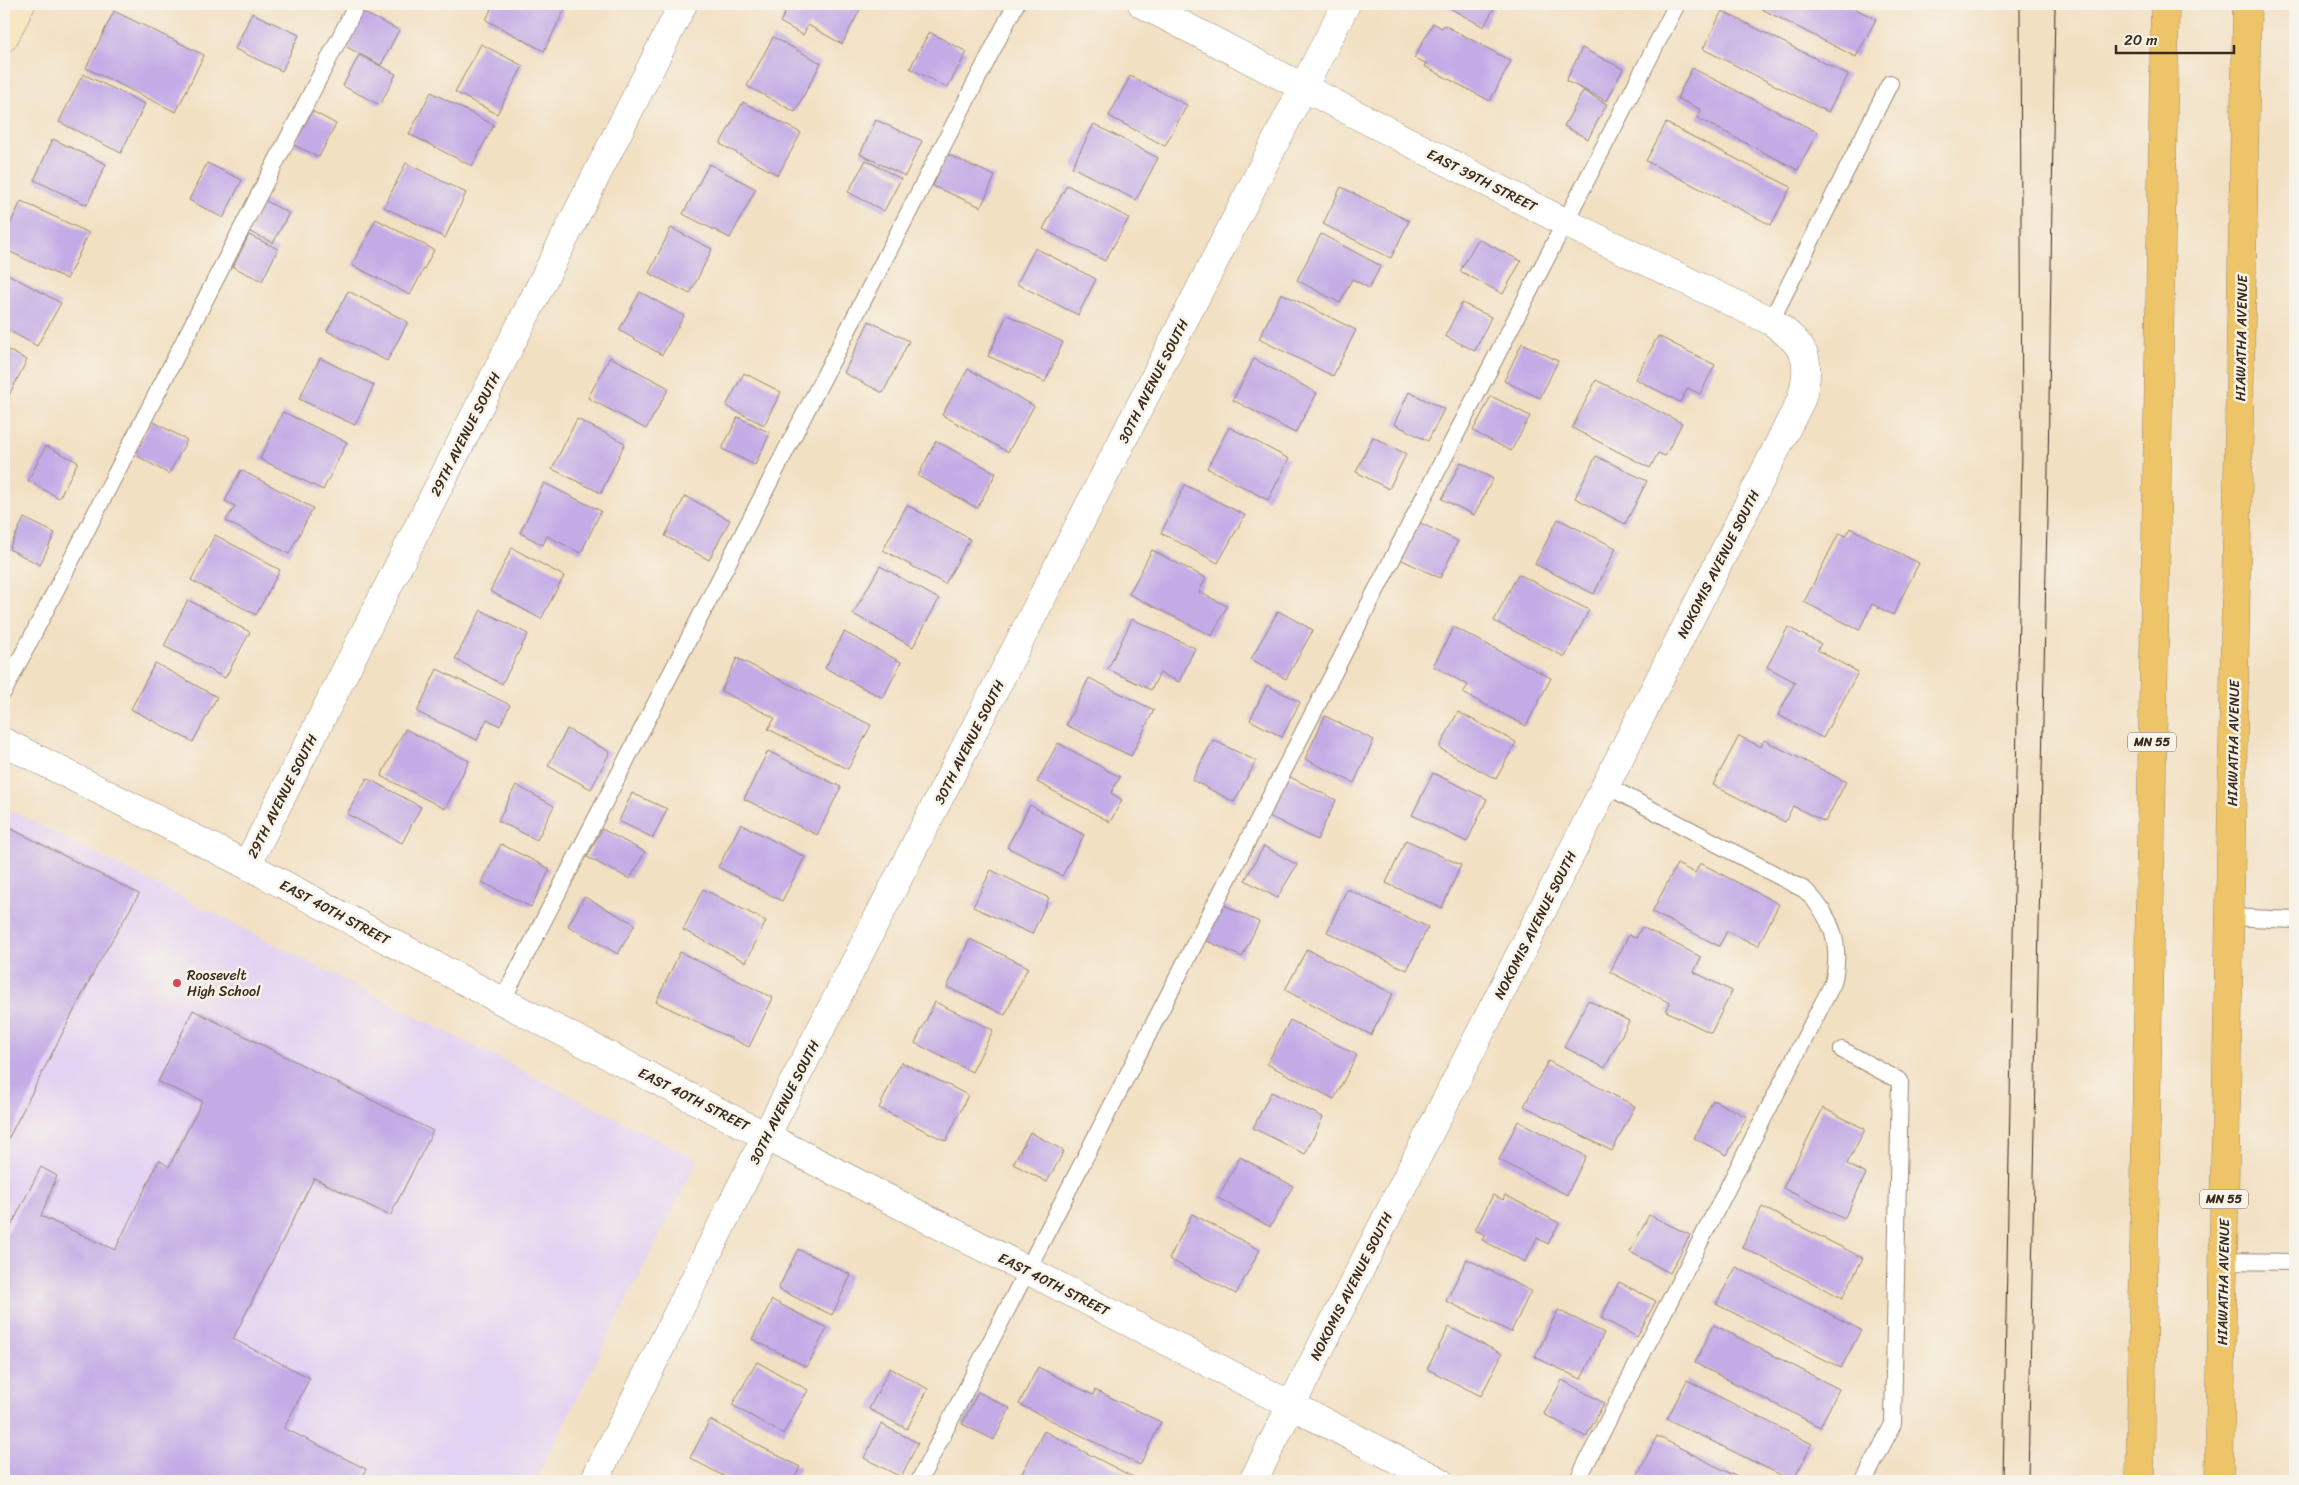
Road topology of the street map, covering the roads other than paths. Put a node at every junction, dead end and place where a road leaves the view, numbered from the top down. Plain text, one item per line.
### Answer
1 (22, 4) edge
2 (357, 4) edge
3 (683, 4) edge
4 (1016, 4) edge
5 (1142, 4) edge
6 (1346, 4) edge
7 (1677, 4) edge
8 (2165, 4) edge
9 (2247, 4) edge
10 (4, 38) edge
11 (1890, 83) dead end
12 (1303, 88) junction
13 (1564, 222) junction
14 (1771, 321) junction
15 (1808, 366) joint
16 (4, 691) edge
17 (4, 742) edge
18 (1606, 786) junction
19 (247, 865) junction
20 (2230, 917) junction
21 (2295, 920) edge
22 (502, 1001) junction
23 (1842, 1050) dead end
24 (766, 1136) junction
25 (2223, 1261) junction
26 (2295, 1262) edge
27 (1026, 1270) junction
28 (1291, 1404) junction
29 (594, 1481) edge
30 (919, 1481) edge
31 (1253, 1481) edge
32 (1439, 1481) edge
33 (1577, 1481) edge
34 (1864, 1481) edge
35 (2140, 1481) edge
36 (2219, 1481) edge

1 - 10 street
2 - 16 lane
3 - 19 street, 29TH AVENUE SOUTH
4 - 22 lane
5 - 12 street, EAST 39TH STREET
6 - 12 street, 30TH AVENUE SOUTH
7 - 13 lane
8 - 35 highway, MN 55
9 - 20 highway, HIAWATHA AVENUE / MN 55
11 - 14 lane
12 - 13 street, EAST 39TH STREET
12 - 24 street, 30TH AVENUE SOUTH
13 - 14 street, EAST 39TH STREET
13 - 27 lane
14 - 15 street, EAST 39TH STREET
15 - 18 street, NOKOMIS AVENUE SOUTH
17 - 19 street, EAST 40TH STREET
18 - 28 street, NOKOMIS AVENUE SOUTH
18 - 33 lane
19 - 22 street, EAST 40TH STREET
20 - 21 lane
20 - 25 highway, HIAWATHA AVENUE / MN 55
22 - 24 street, EAST 40TH STREET
23 - 34 lane
24 - 27 street, EAST 40TH STREET
24 - 29 street, 30TH AVENUE SOUTH
25 - 26 lane
25 - 36 highway, HIAWATHA AVENUE / MN 55
27 - 28 street, EAST 40TH STREET
27 - 30 lane
28 - 31 street, NOKOMIS AVENUE SOUTH
28 - 32 street, EAST 40TH STREET

